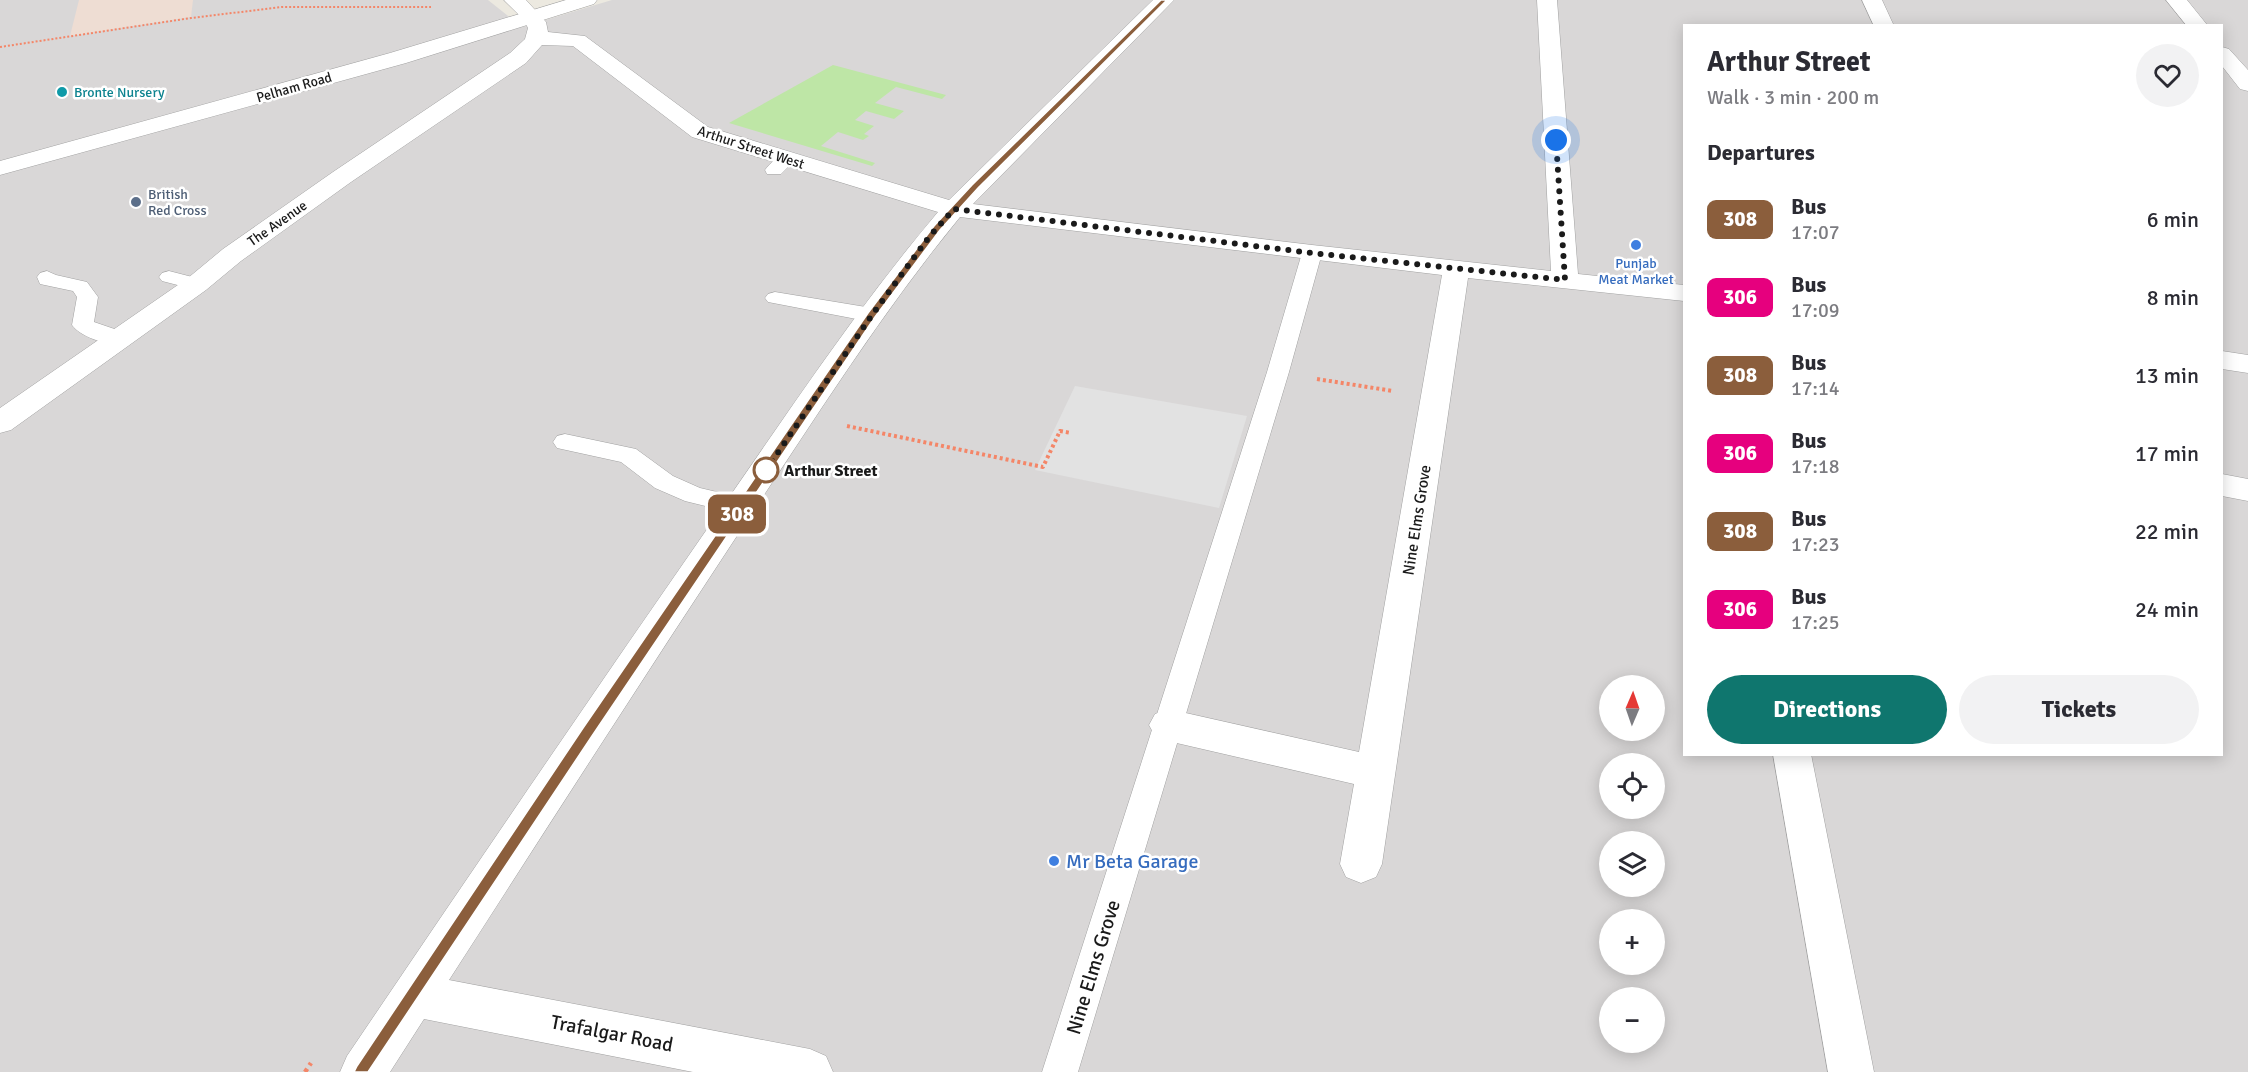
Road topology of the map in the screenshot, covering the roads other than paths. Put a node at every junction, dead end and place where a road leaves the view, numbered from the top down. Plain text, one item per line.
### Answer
1 (514, 0) edge
2 (585, 0) edge
3 (1164, 0) edge
4 (1547, 0) edge
5 (1862, 0) edge
6 (1872, 0) edge
7 (2176, 0) edge
8 (1883, 24) edge
9 (2196, 24) edge
10 (535, 28) junction
11 (2223, 54) edge
12 (2248, 84) edge
13 (0, 168) edge
14 (954, 209) junction
15 (1312, 253) junction
16 (1456, 268) junction
17 (47, 277) dead end
18 (169, 277) dead end
19 (1565, 280) junction
20 (197, 284) junction
21 (1683, 292) edge
22 (775, 298) dead end
23 (872, 315) junction
24 (120, 339) junction
25 (2223, 360) edge
26 (2248, 364) edge
27 (0, 423) edge
28 (565, 442) dead end
29 (2223, 485) edge
30 (2248, 490) edge
31 (742, 506) junction
32 (1168, 725) junction
33 (1792, 756) edge
34 (1376, 772) junction
35 (1361, 864) dead end
36 (414, 994) junction
37 (363, 1072) edge
38 (810, 1072) edge
39 (1060, 1072) edge
40 (1851, 1072) edge

1 - 10 street
2 - 10 street, Pelham Road
3 - 14 street
4 - 19 street
5 - 6 street
6 - 8 street
7 - 9 street
10 - 13 street, Pelham Road
10 - 14 street, Arthur Street West
10 - 20 street, The Avenue
11 - 12 street
14 - 15 street
14 - 23 street
15 - 16 street
15 - 32 lane, Nine Elms Grove
16 - 19 street
16 - 34 street, Nine Elms Grove
17 - 24 lane
18 - 20 lane
19 - 21 street
20 - 24 street, The Avenue
22 - 23 lane
23 - 31 street
24 - 27 street, The Avenue
25 - 26 street
28 - 31 lane
29 - 30 street
31 - 36 street
32 - 34 street
32 - 39 lane, Nine Elms Grove
33 - 40 street
34 - 35 street, Nine Elms Grove
36 - 37 street
36 - 38 street, Trafalgar Road

